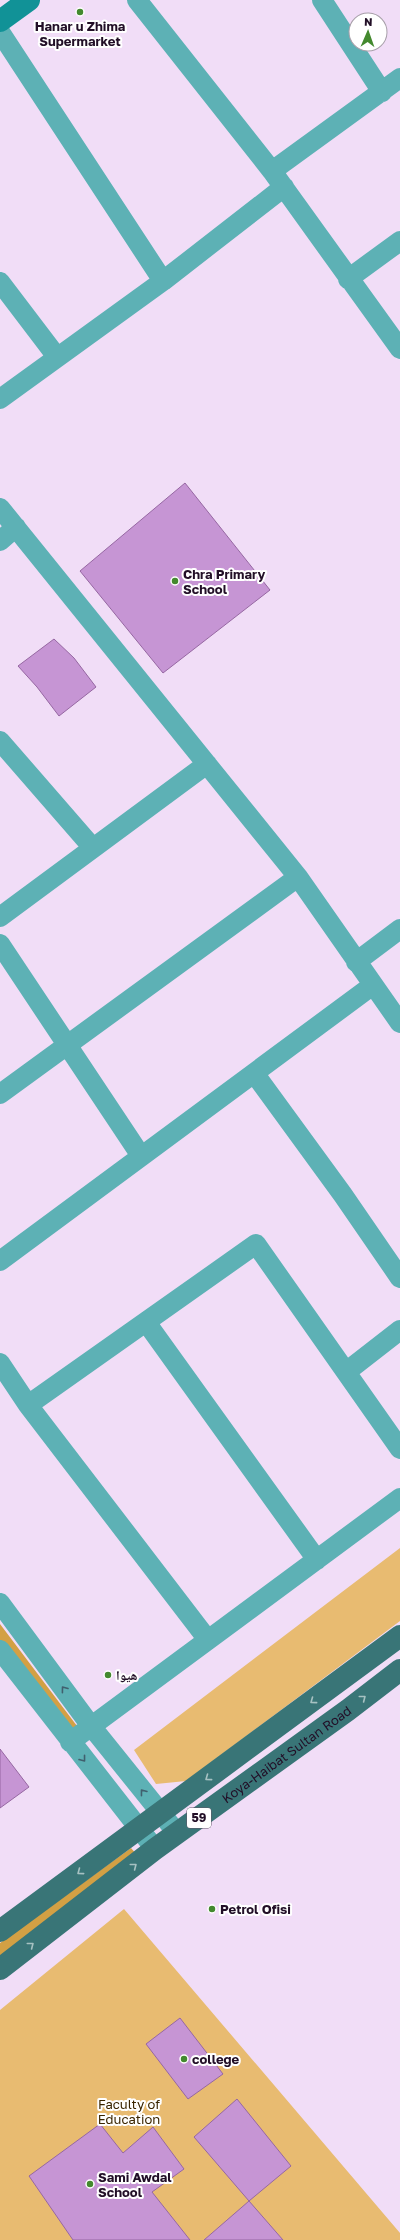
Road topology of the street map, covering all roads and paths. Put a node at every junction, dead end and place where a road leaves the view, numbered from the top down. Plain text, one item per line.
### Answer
1 (29, 0) edge
2 (137, 0) edge
3 (322, 0) edge
4 (0, 21) edge
5 (0, 32) edge
6 (400, 78) edge
7 (382, 92) junction
8 (272, 171) junction
9 (284, 187) junction
10 (400, 241) edge
11 (348, 278) junction
12 (163, 281) junction
13 (0, 282) edge
14 (400, 349) edge
15 (58, 357) junction
16 (0, 399) edge
17 (0, 508) edge
18 (16, 527) junction
19 (0, 541) edge
20 (0, 741) edge
21 (207, 764) junction
22 (93, 848) junction
23 (298, 877) junction
24 (0, 917) edge
25 (400, 929) edge
26 (0, 944) edge
27 (356, 962) junction
28 (373, 986) junction
29 (400, 1023) edge
30 (67, 1045) junction
31 (254, 1073) junction
32 (0, 1094) edge
33 (141, 1156) junction
34 (0, 1261) edge
35 (400, 1278) edge
36 (146, 1322) junction
37 (400, 1330) edge
38 (0, 1363) edge
39 (346, 1372) junction
40 (28, 1404) junction
41 (400, 1449) edge
42 (400, 1498) edge
43 (317, 1560) junction
44 (0, 1603) edge
45 (400, 1636) edge
46 (208, 1640) junction
47 (0, 1650) edge
48 (400, 1670) edge
49 (91, 1726) junction
50 (70, 1742) junction
51 (160, 1814) junction
52 (137, 1829) junction
53 (177, 1833) junction
54 (155, 1850) junction
55 (0, 1931) edge
56 (0, 1969) edge

1 - 4 street
2 - 8 street
3 - 7 street
5 - 12 street
6 - 7 street
7 - 8 street
8 - 9 street
9 - 11 street
9 - 12 street
10 - 11 street
11 - 14 street
12 - 15 street
13 - 15 street
15 - 16 street
17 - 18 street
18 - 19 street
18 - 21 street
20 - 22 street
21 - 22 street
21 - 23 street
22 - 24 street
23 - 27 street
23 - 30 street
25 - 27 street
26 - 30 street
27 - 28 street
28 - 29 street
28 - 31 street
30 - 32 street
30 - 33 street
31 - 33 street
31 - 35 street
33 - 34 street
36 - 39 street
36 - 40 street
36 - 43 street
37 - 39 street
38 - 40 street
39 - 41 street
40 - 46 street
42 - 43 street
43 - 46 street
49 -> 44 street
45 -> 51 main road, Koya-Haibat Sultan Road / 59
46 - 49 street
47 - 50 street
53 -> 48 main road, Koya-Haibat Sultan Road / 59
49 - 50 street
51 -> 49 street
50 -> 52 street
51 - 52 main road, Koya-Haibat Sultan Road / 59
51 - 53 street
52 - 54 street
52 -> 55 main road, Koya-Haibat Sultan Road / 59
53 - 54 main road, Koya-Haibat Sultan Road / 59
56 -> 54 main road, Koya-Haibat Sultan Road / 59

